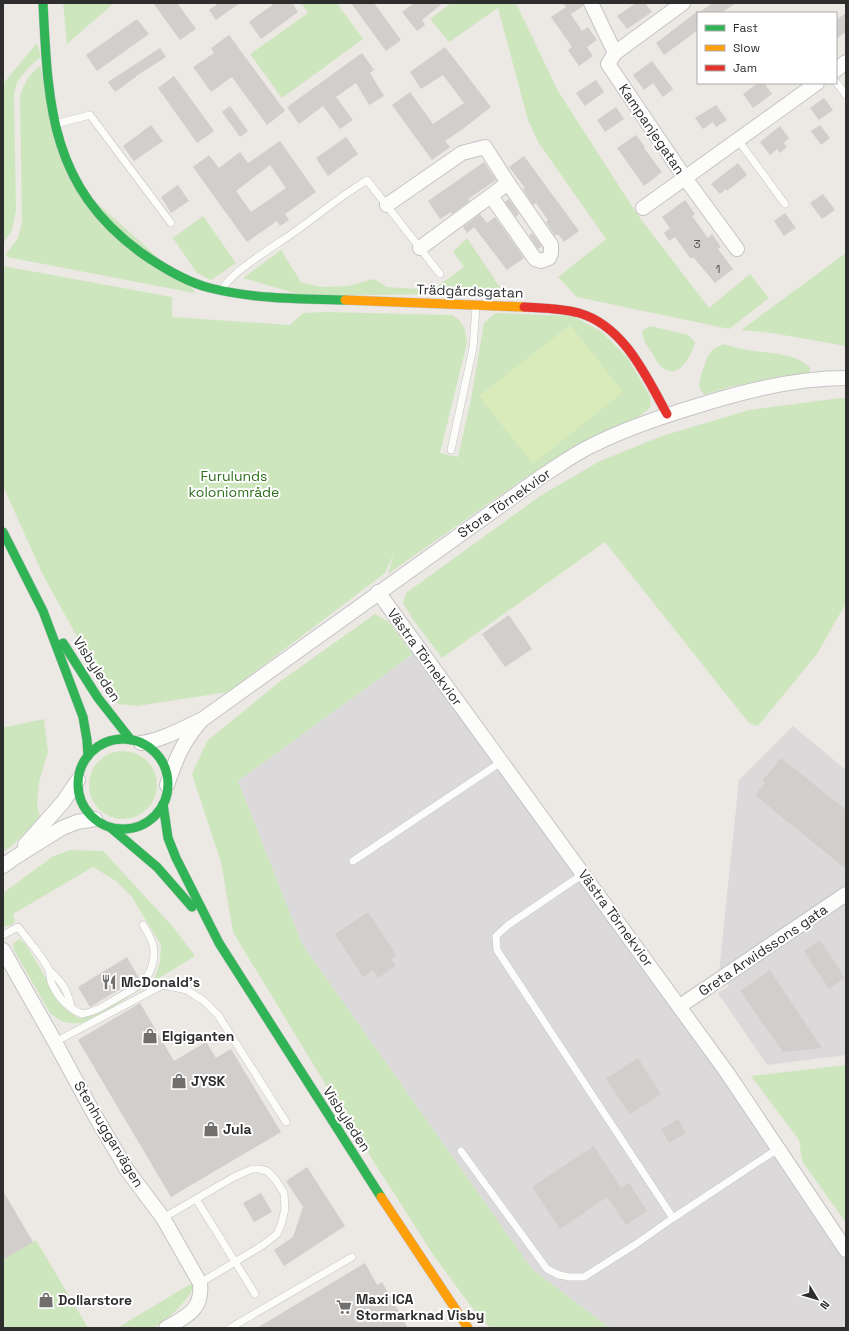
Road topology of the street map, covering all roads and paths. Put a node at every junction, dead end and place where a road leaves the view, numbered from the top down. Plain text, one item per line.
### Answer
1 (43, 3) edge
2 (591, 3) edge
3 (683, 3) edge
4 (615, 53) junction
5 (846, 62) edge
6 (837, 69) edge
7 (837, 83) edge
8 (816, 84) edge
9 (846, 96) edge
10 (55, 124) junction
11 (738, 140) junction
12 (685, 178) junction
13 (508, 183) junction
14 (491, 196) junction
15 (785, 204) dead end
16 (387, 205) junction
17 (643, 208) dead end
18 (171, 223) dead end
19 (420, 248) junction
20 (737, 249) dead end
21 (440, 274) dead end
22 (222, 291) junction
23 (476, 305) junction
24 (846, 378) edge
25 (667, 414) junction
26 (451, 450) dead end
27 (3, 523) edge
28 (3, 532) edge
29 (18, 559) junction
30 (378, 592) junction
31 (43, 611) junction
32 (203, 719) junction
33 (136, 742) junction
34 (88, 756) junction
35 (501, 762) junction
36 (78, 780) junction
37 (168, 785) junction
38 (163, 804) junction
39 (94, 819) junction
40 (111, 828) junction
41 (353, 861) dead end
42 (9, 862) edge
43 (583, 874) junction
44 (846, 894) edge
45 (143, 925) dead end
46 (3, 935) edge
47 (219, 943) junction
48 (3, 950) edge
49 (680, 1006) junction
50 (55, 1042) junction
51 (286, 1122) dead end
52 (778, 1148) junction
53 (461, 1150) dead end
54 (196, 1199) junction
55 (163, 1218) junction
56 (673, 1218) junction
57 (846, 1250) edge
58 (352, 1257) dead end
59 (235, 1262) junction
60 (200, 1283) junction
61 (255, 1294) dead end
62 (455, 1308) junction
63 (166, 1328) edge
64 (230, 1328) edge
65 (468, 1328) edge
66 (474, 1328) edge

1 - 10 main road, Trädgårdsgatan
2 - 4 street
3 - 4 street
4 - 12 street, Kampanjegatan
5 - 6 street
7 - 9 lane
8 - 11 street
10 - 18 lane
10 - 22 main road, Trädgårdsgatan
11 - 12 street
11 - 15 lane
12 - 17 street
12 - 20 street, Kampanjegatan
13 - 14 street
13 - 14 street
13 - 16 street
14 - 19 street
16 - 19 lane
16 - 22 lane
19 - 21 lane
22 - 23 main road, Trädgårdsgatan
23 - 25 main road, Trädgårdsgatan
23 - 26 lane
24 - 25 street, Stora Törnekvior
25 - 30 street, Stora Törnekvior
27 - 29 main road, Visbyleden
28 - 29 main road, Visbyleden
29 - 31 main road, Visbyleden
30 - 32 street, Stora Törnekvior
30 - 35 street, Västra Törnekvior
31 - 33 main road, Visbyleden
31 - 34 main road, Visbyleden
32 - 33 street
32 - 37 street
33 - 34 main road
33 - 37 main road
34 - 36 main road
35 - 41 lane
35 - 43 street, Västra Törnekvior
36 - 39 main road
36 - 42 street
37 - 38 main road
38 - 40 main road
38 - 47 main road, Visbyleden
39 - 40 main road
39 - 42 street
40 - 47 main road, Visbyleden
43 - 49 street, Västra Törnekvior
43 - 56 lane
44 - 49 street, Greta Arwidssons gata
45 - 46 lane
47 - 62 main road, Visbyleden
48 - 50 street, Stenhuggarvägen
49 - 52 street, Västra Törnekvior
50 - 51 lane
50 - 55 street, Stenhuggarvägen
52 - 56 lane
52 - 57 street, Västra Törnekvior
53 - 56 lane
54 - 55 lane
54 - 59 lane
54 - 59 lane
55 - 60 street, Stenhuggarvägen
58 - 64 lane
59 - 60 lane
59 - 61 lane
60 - 63 street
62 - 65 main road, Visbyleden
62 - 66 main road, Visbyleden

